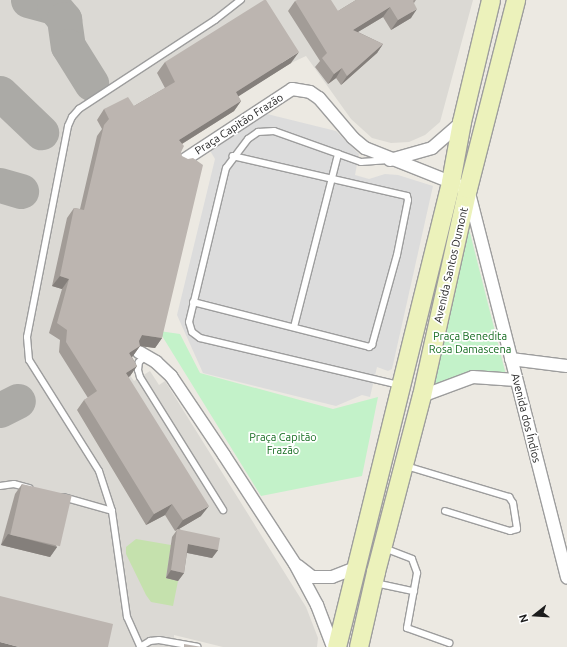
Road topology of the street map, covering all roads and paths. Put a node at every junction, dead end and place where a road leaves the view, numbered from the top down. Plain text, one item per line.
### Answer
1 (241, 0) edge
2 (491, 0) edge
3 (516, 0) edge
4 (474, 69) junction
5 (497, 75) junction
6 (462, 122) junction
7 (338, 154) junction
8 (233, 156) junction
9 (390, 160) junction
10 (181, 162) edge
11 (332, 180) junction
12 (451, 182) junction
13 (468, 189) junction
14 (193, 302) junction
15 (294, 328) junction
16 (143, 354) joint
17 (511, 359) junction
18 (567, 366) edge
19 (516, 380) junction
20 (401, 386) junction
21 (422, 396) junction
22 (404, 465) junction
23 (0, 486) edge
24 (37, 490) edge
25 (52, 494) edge
26 (223, 510) dead end
27 (112, 511) junction
28 (445, 511) dead end
29 (382, 547) junction
30 (295, 564) junction
31 (356, 568) junction
32 (374, 577) junction
33 (567, 578) edge
34 (414, 591) junction
35 (449, 643) dead end
36 (140, 647) edge
37 (197, 647) edge
38 (333, 647) edge
39 (337, 647) edge
40 (359, 647) edge

1 - 27 lane
2 - 4 main road, Avenida Santos Dumont
3 - 5 main road, Avenida Santos Dumont
4 - 5 main road
4 - 6 main road, Avenida Santos Dumont
5 - 13 main road, Avenida Santos Dumont
6 - 9 street
6 - 12 main road, Avenida Santos Dumont
7 - 8 lane
7 - 9 lane
7 - 11 lane
8 - 11 lane
8 - 14 lane
9 - 10 street, Praça Capitão Frazão
9 - 12 street, Praça Capitão Frazão
11 - 15 lane
11 - 15 lane
12 - 13 street, Praça Capitão Frazão
12 - 20 main road, Avenida Santos Dumont
13 - 17 street, Avenida dos Índios
13 - 21 main road, Avenida Santos Dumont
14 - 15 lane
14 - 20 lane
16 - 26 lane
16 - 30 street
17 - 18 street
17 - 19 street, Avenida dos Índios
19 - 21 street
19 - 33 street, Avenida dos Índios
20 - 31 main road, Avenida Santos Dumont
21 - 22 main road, Avenida Santos Dumont
22 - 28 lane
22 - 29 main road, Avenida Santos Dumont
23 - 24 lane
25 - 27 lane
27 - 36 lane
29 - 32 main road, Avenida Santos Dumont
29 - 34 lane
30 - 31 street
30 - 38 street
31 - 32 main road
31 - 39 main road, Avenida Santos Dumont
32 - 34 lane
32 - 40 main road, Avenida Santos Dumont
34 - 35 lane
36 - 37 lane

